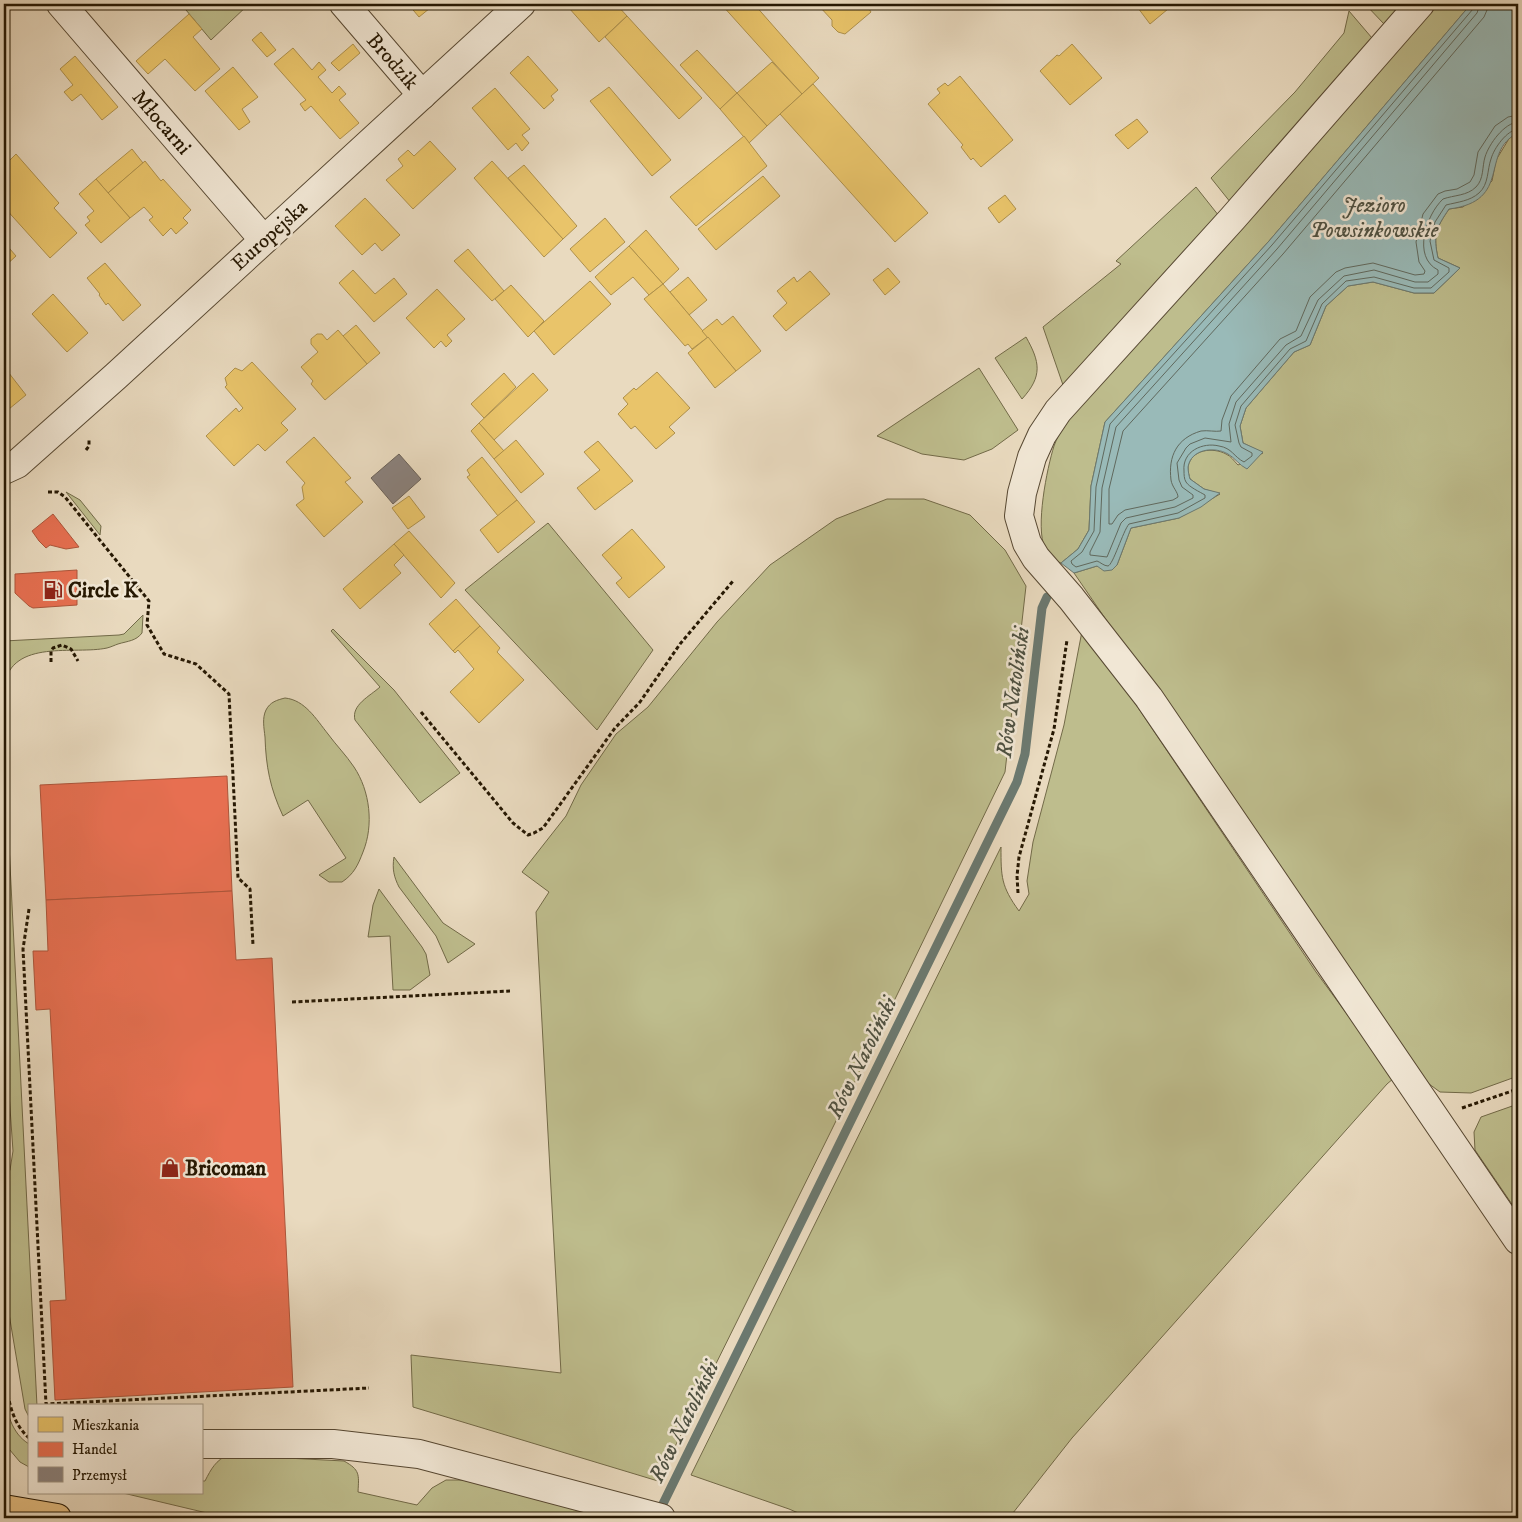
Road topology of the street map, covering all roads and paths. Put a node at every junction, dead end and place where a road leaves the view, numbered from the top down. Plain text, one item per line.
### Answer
1 (61, 4) edge
2 (344, 4) edge
3 (520, 4) edge
4 (1420, 4) edge
5 (422, 94) junction
6 (263, 239) junction
7 (10, 467) edge
8 (4, 488) edge
9 (48, 492) dead end
10 (733, 581) dead end
11 (1077, 606) junction
12 (78, 661) dead end
13 (51, 662) dead end
14 (421, 712) dead end
15 (1018, 893) dead end
16 (29, 909) dead end
17 (252, 945) dead end
18 (510, 991) dead end
19 (292, 1002) dead end
20 (4, 1081) edge
21 (1518, 1089) edge
22 (1436, 1117) junction
23 (4, 1173) edge
24 (1518, 1240) edge
25 (4, 1369) edge
26 (369, 1388) dead end
27 (45, 1404) edge
28 (64, 1404) edge
29 (28, 1437) edge
30 (202, 1444) edge
31 (4, 1509) edge
32 (57, 1518) edge
33 (661, 1518) edge

1 - 6 street, Młocarni
2 - 5 street, Brodzik
3 - 5 street, Europejska
4 - 11 street
5 - 6 street, Europejska
6 - 7 street, Europejska
7 - 8 street, Europejska
9 - 17 path
10 - 14 path
11 - 15 path
11 - 22 street
12 - 13 path
16 - 27 path
18 - 19 path
20 - 23 path
21 - 22 path
22 - 24 street
25 - 29 path
26 - 28 path
30 - 33 street
31 - 32 highway

